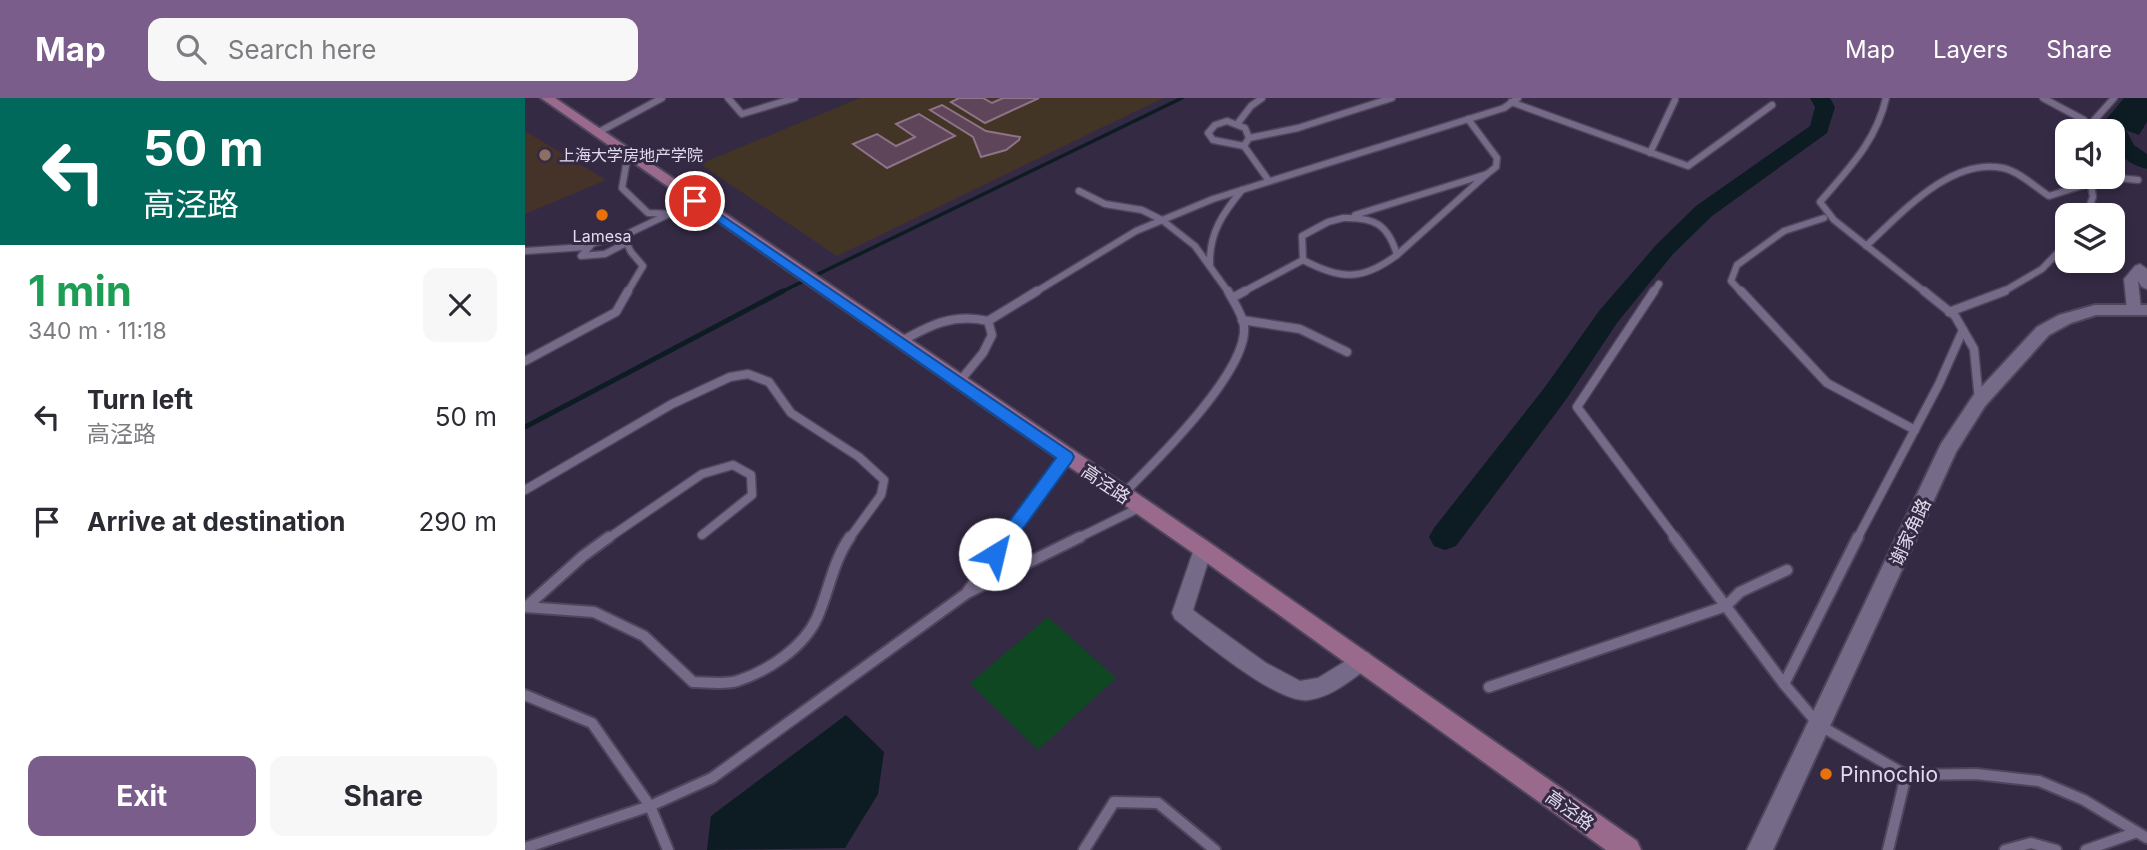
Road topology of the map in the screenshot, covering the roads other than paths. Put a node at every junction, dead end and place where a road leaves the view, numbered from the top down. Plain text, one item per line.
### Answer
1 (547, 98) edge
2 (662, 98) edge
3 (728, 98) edge
4 (795, 98) edge
5 (1262, 98) edge
6 (1392, 98) edge
7 (1886, 98) edge
8 (2043, 98) edge
9 (2114, 98) edge
10 (1515, 100) edge
11 (1675, 100) dead end
12 (1772, 105) dead end
13 (1468, 119) junction
14 (2082, 119) edge
15 (2098, 119) edge
16 (1238, 123) junction
17 (597, 133) junction
18 (1249, 138) junction
19 (1244, 146) junction
20 (1650, 153) junction
21 (628, 154) junction
22 (1487, 174) junction
23 (2125, 179) edge
24 (2138, 180) dead end
25 (1269, 181) junction
26 (1243, 189) junction
27 (2066, 189) edge
28 (1079, 191) dead end
29 (669, 214) junction
30 (1353, 215) junction
31 (717, 216) junction
32 (1824, 218) dead end
33 (1162, 220) junction
34 (625, 239) junction
35 (1866, 246) junction
36 (586, 247) junction
37 (525, 251) edge
38 (1397, 255) junction
39 (2055, 259) edge
40 (1303, 260) junction
41 (2143, 264) edge
42 (1210, 265) junction
43 (2147, 284) edge
44 (1659, 285) dead end
45 (1231, 298) junction
46 (2141, 309) edge
47 (1949, 312) junction
48 (1242, 320) junction
49 (988, 321) junction
50 (1963, 330) junction
51 (899, 342) junction
52 (1347, 352) dead end
53 (525, 361) edge
54 (959, 382) junction
55 (1979, 401) junction
56 (1915, 430) junction
57 (1066, 457) junction
58 (525, 490) edge
59 (1122, 495) junction
60 (1140, 507) junction
61 (702, 535) dead end
62 (1203, 549) junction
63 (1787, 570) dead end
64 (967, 593) junction
65 (525, 607) edge
66 (1726, 607) junction
67 (1362, 660) junction
68 (1784, 684) junction
69 (1489, 687) dead end
70 (525, 695) edge
71 (1819, 725) junction
72 (1906, 775) junction
73 (650, 806) junction
74 (2142, 835) edge
75 (525, 848) edge
76 (668, 850) edge
77 (1084, 850) edge
78 (1215, 850) edge
79 (1628, 850) edge
80 (1760, 850) edge
81 (1888, 850) edge
82 (2005, 850) edge
83 (2056, 850) edge
84 (2086, 850) edge

1 - 17 main road, 高泾路
2 - 17 lane
3 - 4 lane
5 - 16 lane
6 - 18 lane
7 - 35 lane
8 - 14 lane
9 - 15 lane
10 - 13 lane
10 - 20 lane
11 - 20 lane
12 - 20 lane
13 - 22 lane
13 - 25 lane
16 - 18 lane
16 - 19 lane
17 - 21 main road, 高泾路
18 - 19 lane
19 - 25 lane
21 - 29 lane
21 - 31 main road, 高泾路
22 - 30 lane
22 - 38 lane
23 - 24 lane
25 - 26 lane
26 - 33 lane
26 - 42 lane
27 - 35 lane
28 - 33 lane
29 - 31 lane
29 - 34 lane
30 - 38 lane
30 - 40 lane
31 - 51 main road, 高泾路
32 - 56 lane
33 - 42 lane
33 - 49 lane
34 - 36 lane
34 - 36 lane
34 - 53 lane
35 - 47 lane
36 - 37 lane
38 - 40 lane
39 - 47 lane
40 - 45 lane
41 - 43 street
41 - 46 street
42 - 45 lane
44 - 66 lane
45 - 48 lane
46 - 55 street, 谢家角路
47 - 50 lane
48 - 52 lane
48 - 59 lane
49 - 51 lane
49 - 54 lane
50 - 55 lane
50 - 56 lane
51 - 54 main road, 高泾路
54 - 57 main road, 高泾路
55 - 71 street, 谢家角路
56 - 68 lane
57 - 59 main road, 高泾路
57 - 64 lane
58 - 65 lane
59 - 60 main road, 高泾路
60 - 62 main road, 高泾路
60 - 64 lane
61 - 65 lane
62 - 67 main road, 高泾路
62 - 67 street
63 - 66 lane
64 - 73 lane
66 - 68 lane
66 - 69 lane
67 - 79 main road, 高泾路
68 - 71 lane
70 - 73 lane
71 - 72 lane
71 - 80 street, 谢家角路
72 - 74 lane
72 - 81 lane
73 - 75 lane
73 - 76 lane
74 - 84 lane
77 - 78 lane
82 - 83 lane

